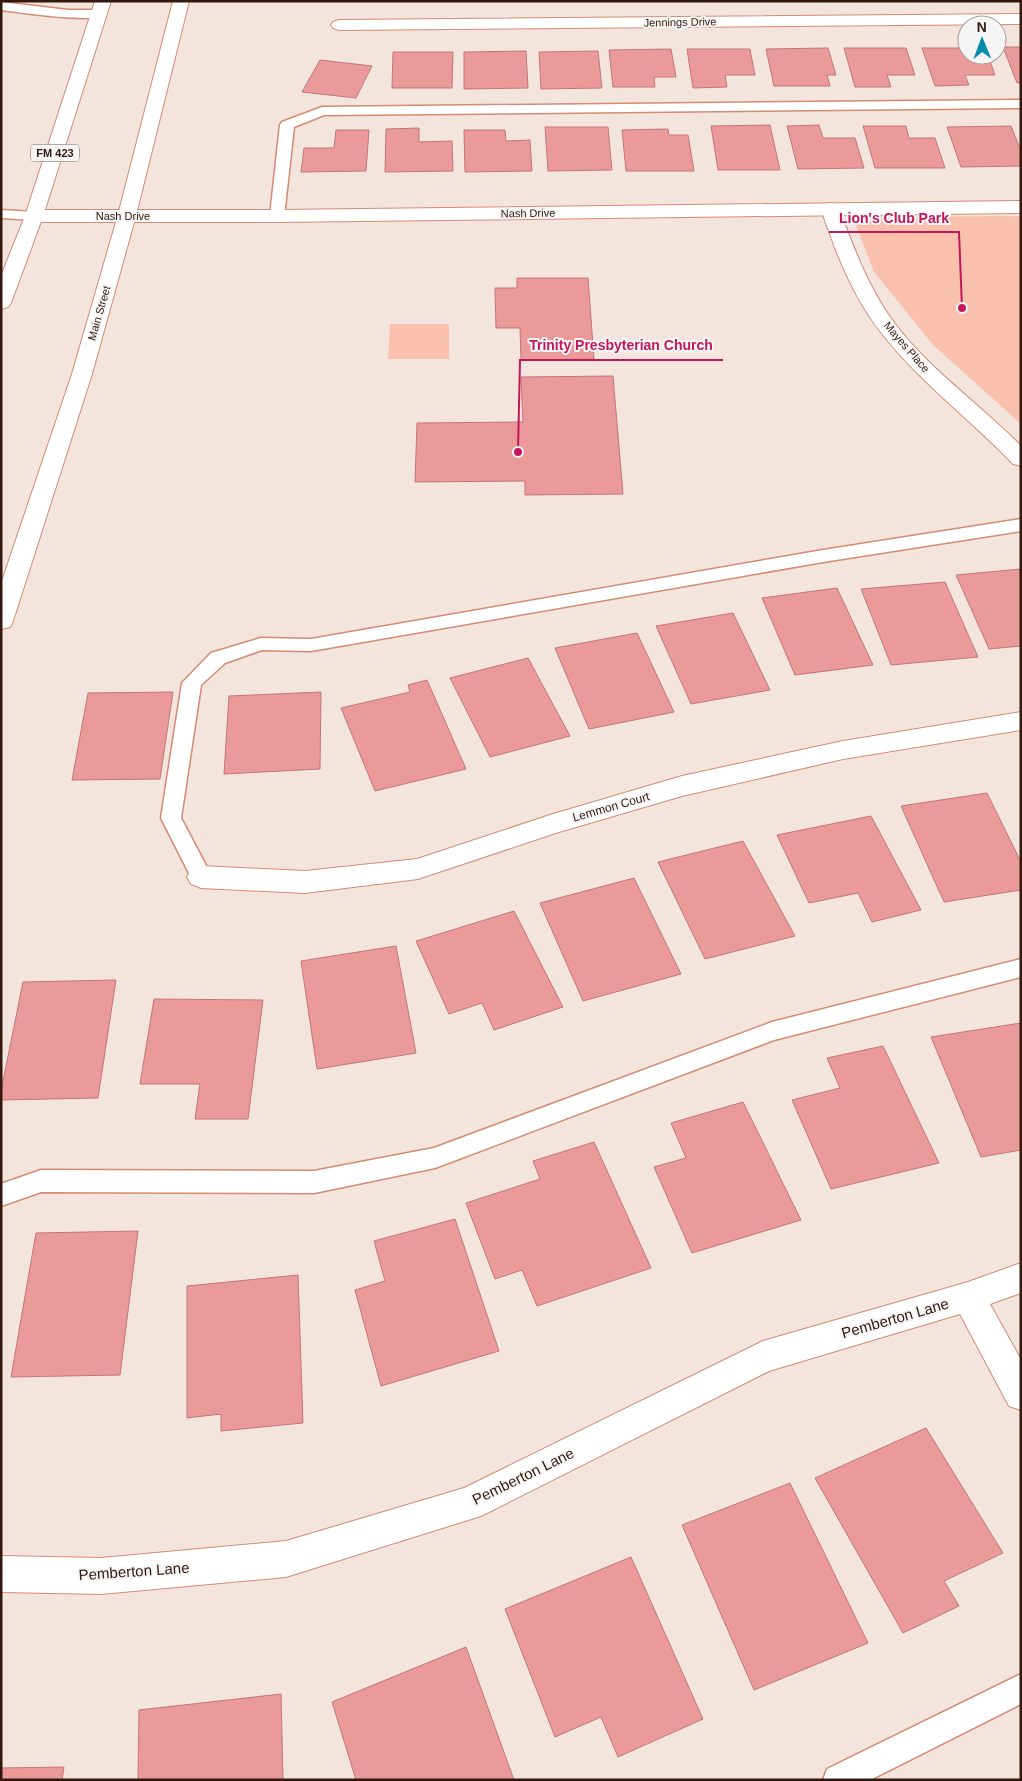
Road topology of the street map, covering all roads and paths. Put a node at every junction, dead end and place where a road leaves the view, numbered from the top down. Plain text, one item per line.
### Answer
1 (181, 1) edge
2 (938, 1) edge
3 (1, 6) edge
4 (101, 8) edge
5 (1021, 19) edge
6 (945, 20) junction
7 (339, 26) dead end
8 (1021, 104) edge
9 (1021, 207) edge
10 (830, 209) junction
11 (1, 214) edge
12 (34, 216) junction
13 (126, 216) junction
14 (277, 216) junction
15 (1, 303) edge
16 (1021, 458) edge
17 (1021, 525) edge
18 (1, 621) edge
19 (1021, 721) edge
20 (201, 877) joint
21 (1021, 968) edge
22 (1, 1195) edge
23 (1021, 1278) edge
24 (968, 1297) junction
25 (1021, 1394) edge
26 (1, 1574) edge
27 (1021, 1688) edge
28 (838, 1780) edge

1 - 13 street, Main Street
2 - 6 street
3 - 4 lane
4 - 12 street, FM 423
5 - 6 street, Jennings Drive
6 - 7 street, Jennings Drive
8 - 14 lane
9 - 10 street, Nash Drive
10 - 14 street, Nash Drive
10 - 16 street, Mayes Place
11 - 12 lane
12 - 13 street, Nash Drive
12 - 15 street, FM 423
13 - 14 street, Nash Drive
13 - 18 street, Main Street
17 - 20 lane
19 - 20 street, Lemmon Court
21 - 22 lane
23 - 24 street, Pemberton Lane
24 - 25 street
24 - 26 street, Pemberton Lane
27 - 28 lane

